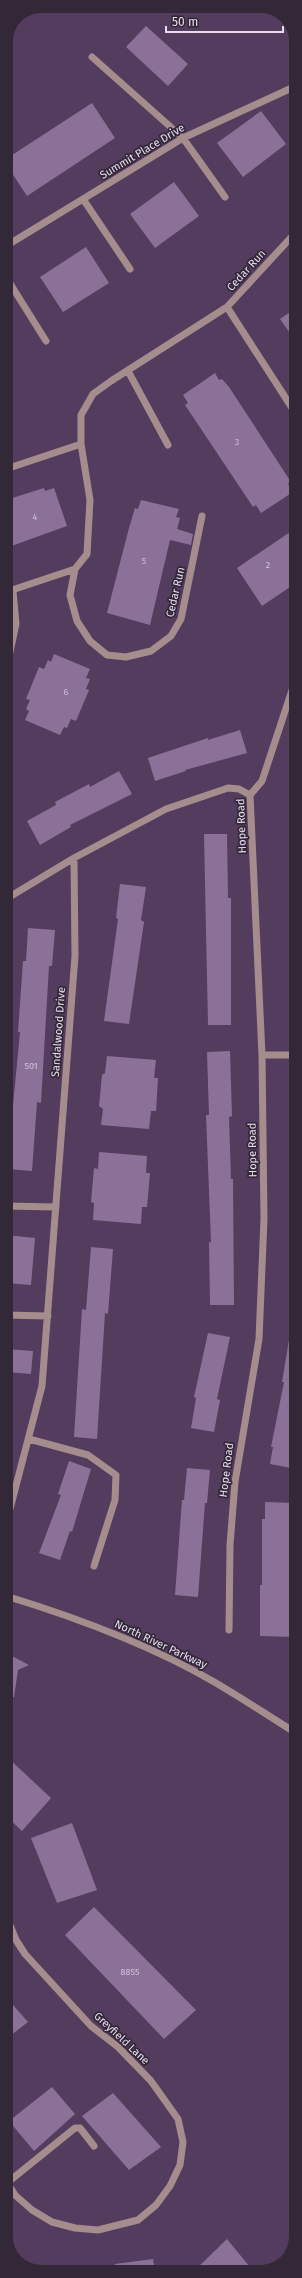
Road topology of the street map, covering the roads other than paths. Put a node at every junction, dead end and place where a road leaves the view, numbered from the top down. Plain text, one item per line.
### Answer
1 (92, 57) dead end
2 (289, 89) edge
3 (183, 138) junction
4 (225, 197) dead end
5 (83, 199) junction
6 (13, 240) edge
7 (289, 240) edge
8 (130, 268) dead end
9 (13, 288) edge
10 (227, 307) junction
11 (46, 341) dead end
12 (128, 371) junction
13 (289, 403) edge
14 (81, 444) junction
15 (168, 445) dead end
16 (13, 467) edge
17 (202, 516) dead end
18 (75, 569) junction
19 (13, 591) edge
20 (13, 610) edge
21 (13, 638) edge
22 (289, 699) edge
23 (250, 795) junction
24 (74, 858) junction
25 (13, 895) edge
26 (262, 1055) junction
27 (289, 1055) edge
28 (13, 1206) edge
29 (56, 1207) junction
30 (13, 1315) edge
31 (48, 1316) junction
32 (29, 1439) junction
33 (13, 1498) edge
34 (94, 1566) dead end
35 (13, 1598) edge
36 (229, 1630) dead end
37 (289, 1729) edge
38 (13, 1932) edge
39 (94, 2146) dead end
40 (13, 2177) edge
41 (13, 2192) edge

1 - 3 street
2 - 3 street, Summit Place Drive
3 - 4 street
3 - 5 street, Summit Place Drive
5 - 6 street, Summit Place Drive
5 - 8 street
7 - 10 street, Cedar Run
9 - 11 street
10 - 12 street, Cedar Run
10 - 13 street
12 - 14 street, Cedar Run
12 - 15 street
14 - 16 street
14 - 18 street, Cedar Run
17 - 18 street, Cedar Run
18 - 19 street
20 - 21 street
22 - 23 street, Hope Road
23 - 24 street
23 - 26 street, Hope Road
24 - 25 street
24 - 29 street, Sandalwood Drive
26 - 27 street
26 - 36 street, Hope Road
28 - 29 street
29 - 31 street, Sandalwood Drive
30 - 31 street
31 - 32 street, Sandalwood Drive
32 - 33 street, Sandalwood Drive
32 - 34 street
35 - 37 street, North River Parkway
38 - 41 street, Greyfield Lane
39 - 40 street

